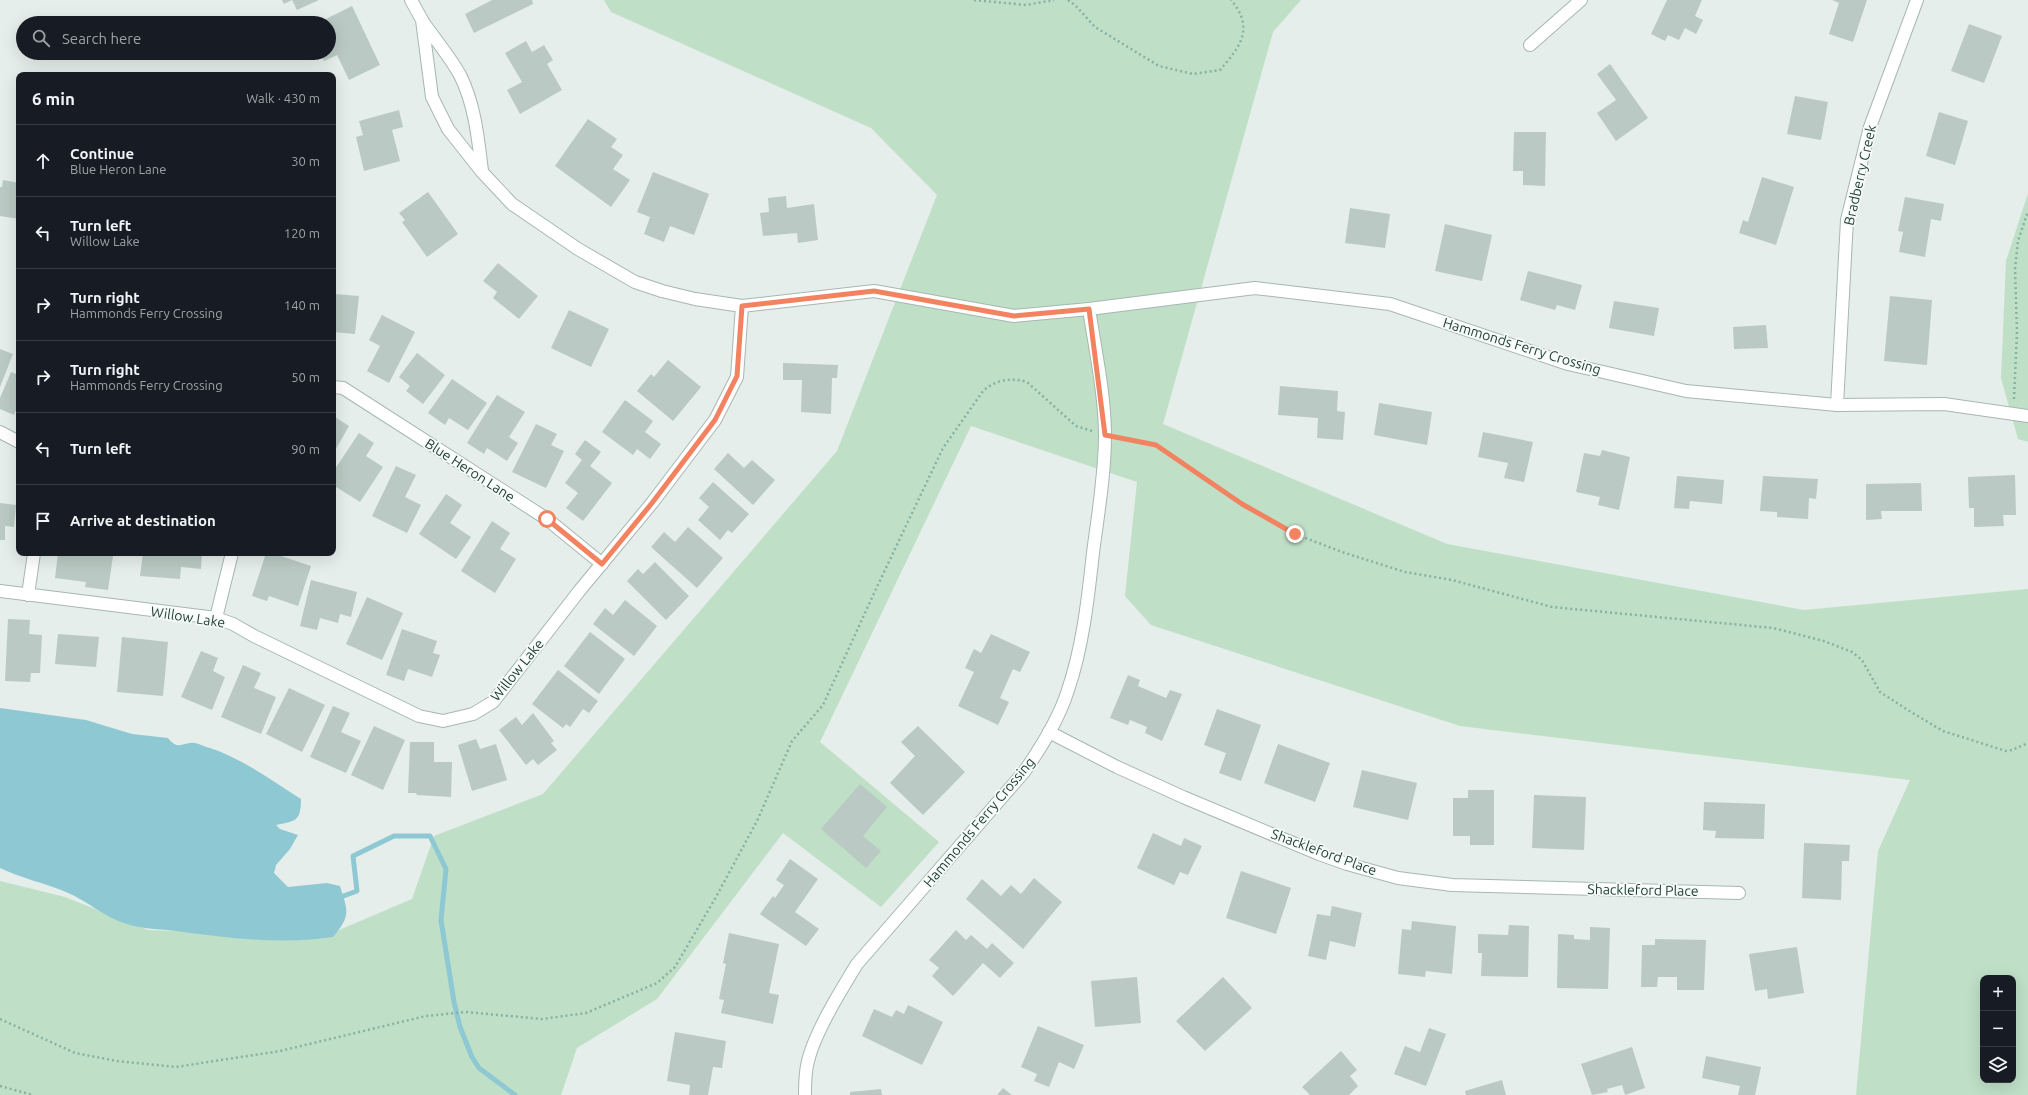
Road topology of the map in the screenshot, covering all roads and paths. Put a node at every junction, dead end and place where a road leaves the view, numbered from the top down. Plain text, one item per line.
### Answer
1 (411, 0) edge
2 (974, 0) edge
3 (1054, 0) edge
4 (1068, 0) edge
5 (1231, 0) edge
6 (1581, 0) edge
7 (1917, 0) edge
8 (422, 20) junction
9 (1530, 44) dead end
10 (482, 172) junction
11 (2028, 211) edge
12 (742, 306) junction
13 (1089, 309) junction
14 (338, 387) edge
15 (1837, 405) junction
16 (2014, 414) junction
17 (2028, 416) edge
18 (0, 432) edge
19 (1105, 435) junction
20 (16, 440) edge
21 (34, 556) edge
22 (231, 556) edge
23 (602, 564) junction
24 (0, 591) edge
25 (28, 595) junction
26 (216, 618) junction
27 (1049, 732) junction
28 (2028, 743) edge
29 (1739, 893) dead end
30 (0, 1019) edge
31 (0, 1086) edge
32 (33, 1095) edge
33 (805, 1095) edge

1 - 8 street, Hammonds Ferry Crossing
2 - 3 path
4 - 5 path
6 - 9 street
7 - 15 street, Bradberry Creek
8 - 10 street
8 - 10 street, Hammonds Ferry Crossing
10 - 12 street, Hammonds Ferry Crossing
11 - 16 path
12 - 13 street, Hammonds Ferry Crossing
12 - 23 street, Willow Lake
13 - 15 street, Hammonds Ferry Crossing
13 - 19 street, Hammonds Ferry Crossing
14 - 23 street, Blue Heron Lane
15 - 16 street, Hammonds Ferry Crossing
16 - 17 street, Hammonds Ferry Crossing
18 - 20 street
19 - 27 street, Hammonds Ferry Crossing
19 - 28 path
19 - 30 path
21 - 25 street
22 - 26 street
23 - 26 street, Willow Lake
24 - 25 street, Willow Lake
25 - 26 street, Willow Lake
27 - 29 street, Shackleford Place
27 - 33 street, Hammonds Ferry Crossing
31 - 32 path

